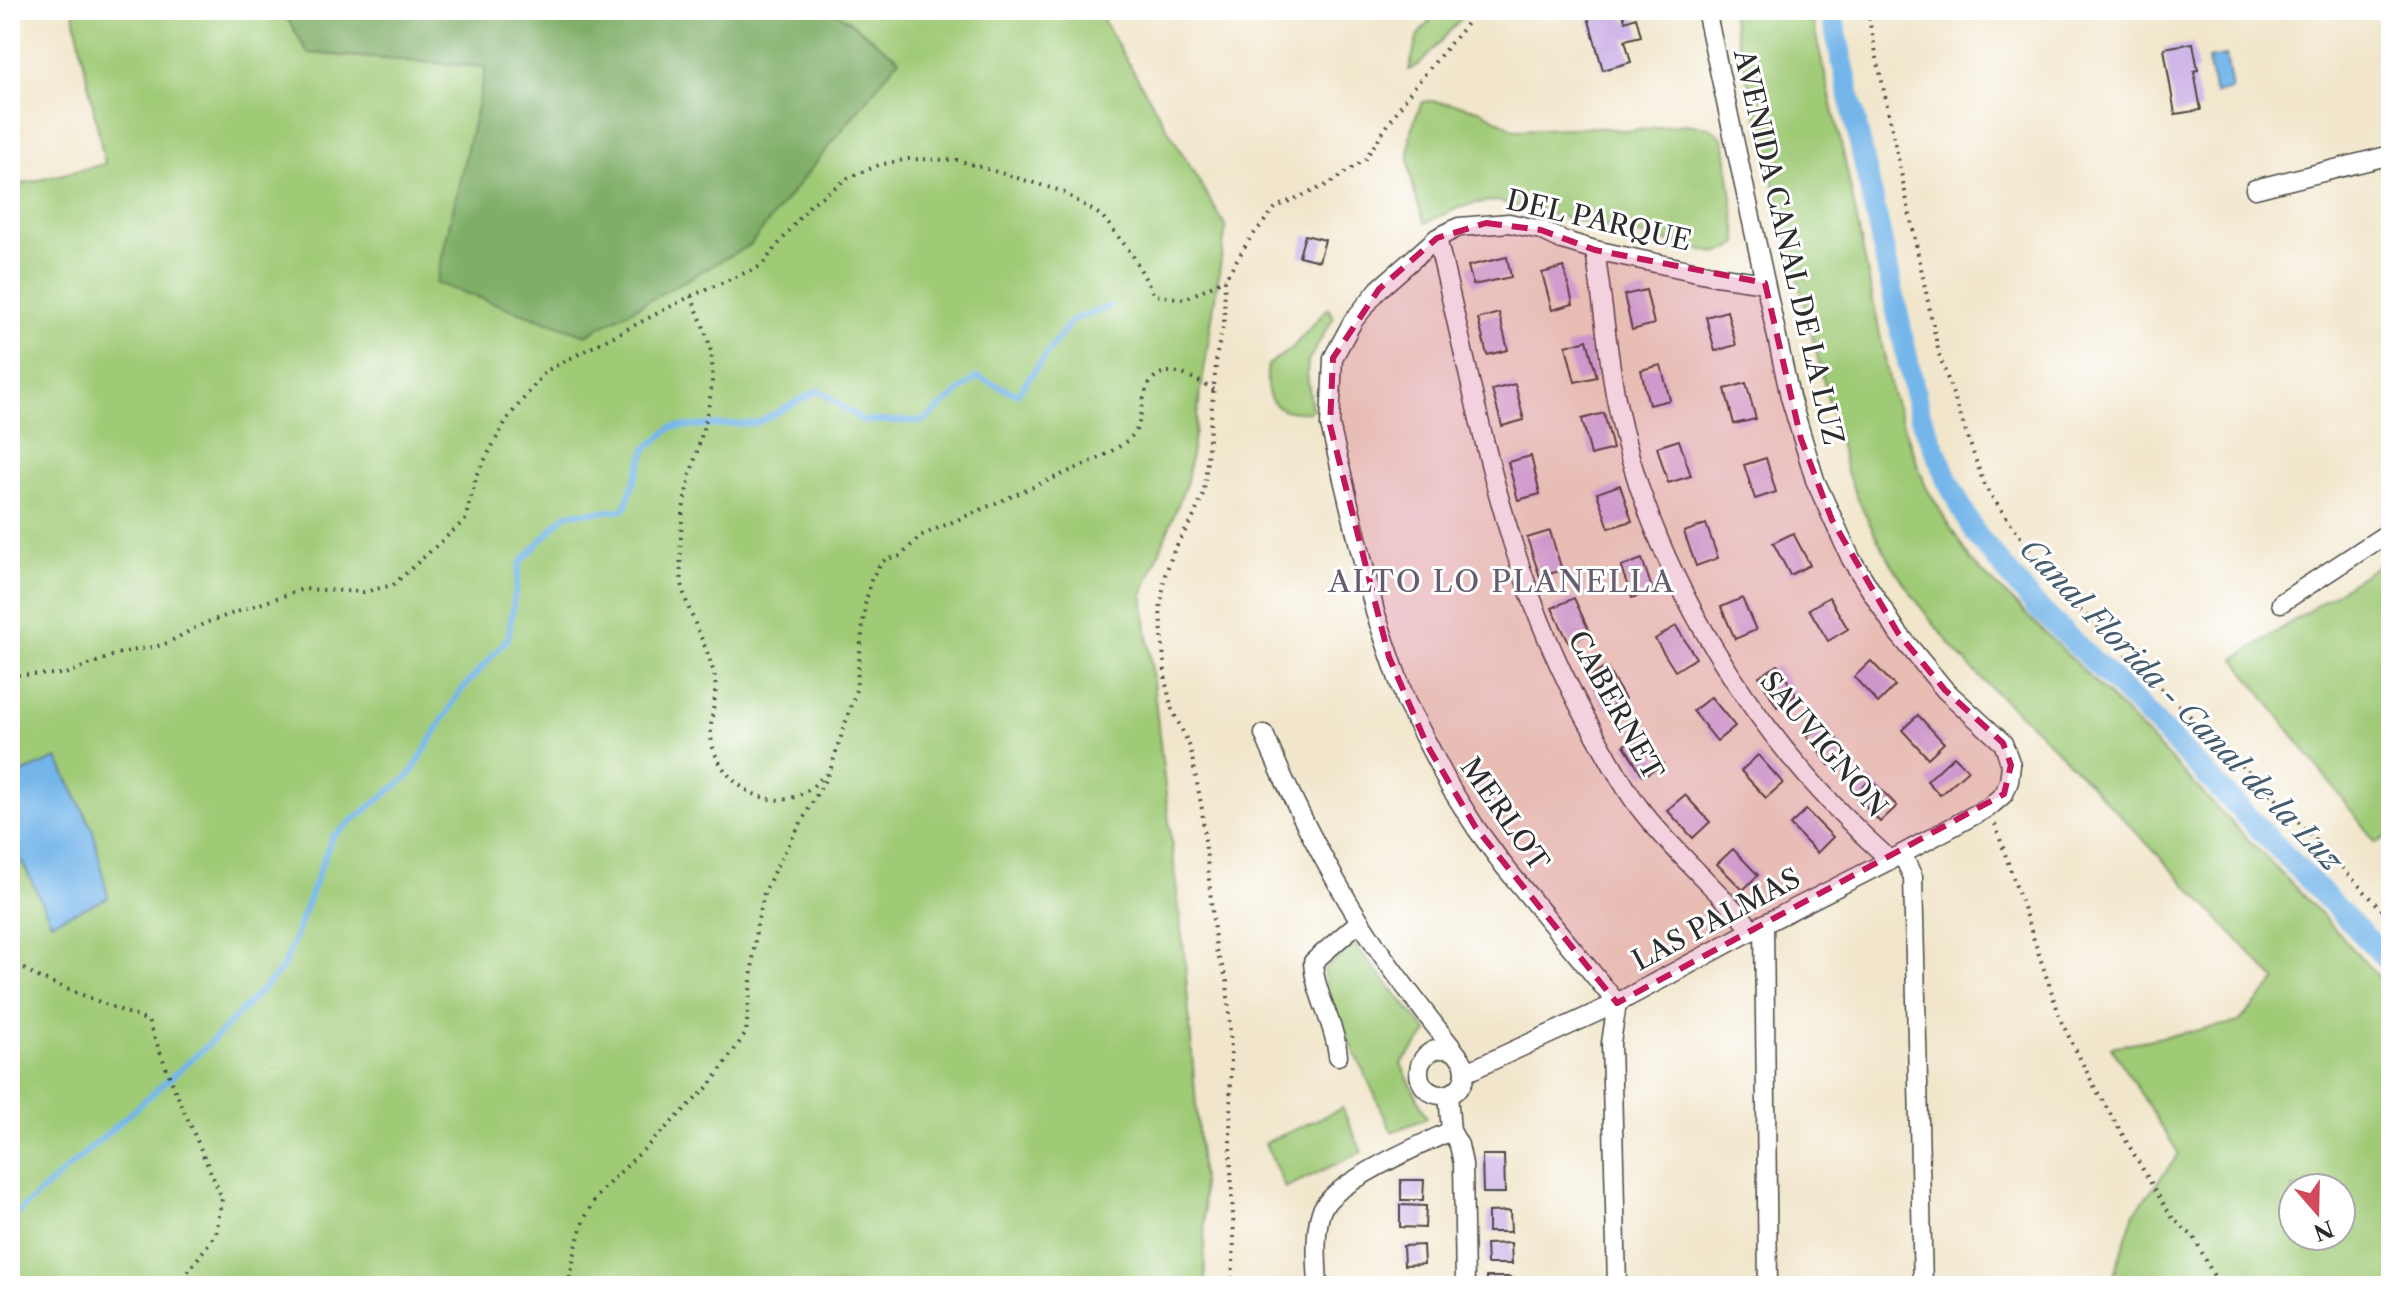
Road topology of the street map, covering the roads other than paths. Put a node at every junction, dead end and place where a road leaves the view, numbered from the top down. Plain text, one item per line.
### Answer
1 (1706, 10) edge
2 (2391, 155) edge
3 (2255, 189) dead end
4 (1437, 238) junction
5 (1595, 250) junction
6 (1765, 283) junction
7 (1333, 358) joint
8 (2391, 531) edge
9 (2281, 603) dead end
10 (1264, 734) dead end
11 (1989, 807) joint
12 (1896, 857) junction
13 (1360, 921) junction
14 (1758, 927) junction
15 (1617, 1003) junction
16 (1457, 1054) junction
17 (1338, 1056) dead end
18 (1465, 1073) junction
19 (1448, 1094) junction
20 (1451, 1131) junction
21 (1318, 1286) edge
22 (1465, 1286) edge
23 (1617, 1286) edge
24 (1768, 1286) edge
25 (1923, 1286) edge

1 - 6 street, AVENIDA CANAL DE LA LUZ
2 - 3 street
4 - 5 street, DEL PARQUE
4 - 7 street, DEL PARQUE
4 - 14 street, CABERNET
5 - 6 street, DEL PARQUE
5 - 12 street, SAUVIGNON
6 - 11 street, AVENIDA CANAL DE LA LUZ
7 - 15 street, MERLOT
8 - 9 street
10 - 13 street
11 - 12 street, LAS PALMAS
12 - 14 street, LAS PALMAS
12 - 25 street, SAUVIGNON
13 - 16 street
13 - 17 street
14 - 15 street, LAS PALMAS
14 - 24 street
15 - 18 street, LAS PALMAS
15 - 23 street
16 - 18 street
16 - 19 street
18 - 19 street, LAS PALMAS
19 - 20 street
20 - 21 street
20 - 22 street

